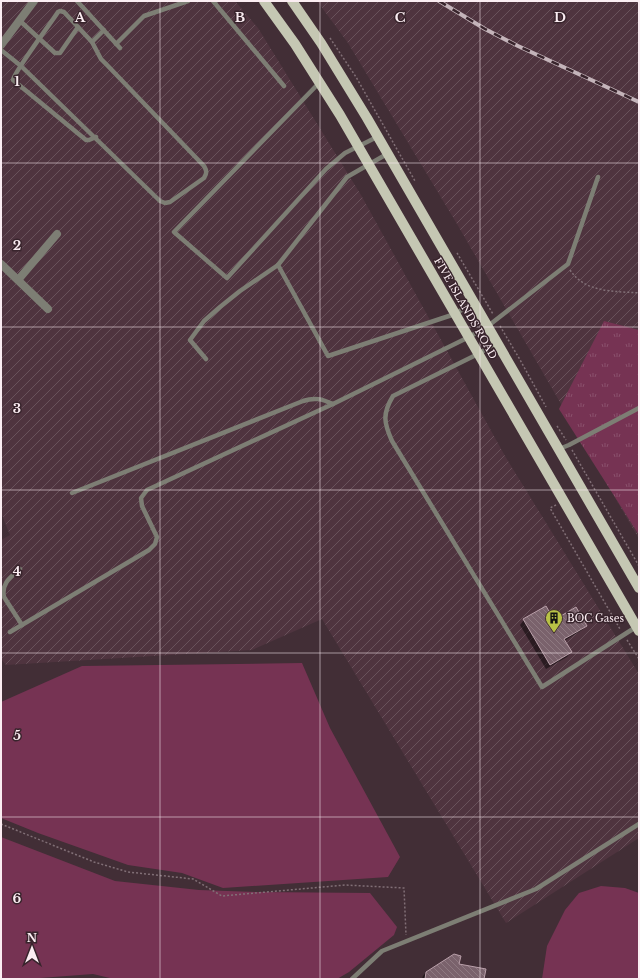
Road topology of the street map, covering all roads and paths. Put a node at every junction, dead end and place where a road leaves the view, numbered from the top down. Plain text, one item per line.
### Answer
1 (34, 1) edge
2 (77, 1) edge
3 (188, 1) edge
4 (213, 1) edge
5 (264, 1) edge
6 (292, 1) edge
7 (20, 20) junction
8 (78, 27) junction
9 (104, 30) junction
10 (40, 39) junction
11 (92, 42) junction
12 (116, 44) junction
13 (2, 45) edge
14 (120, 48) dead end
15 (22, 66) junction
16 (319, 83) junction
17 (284, 86) dead end
18 (96, 137) junction
19 (377, 137) junction
20 (358, 147) junction
21 (387, 154) junction
22 (368, 164) junction
23 (598, 177) dead end
24 (57, 234) dead end
25 (1, 264) edge
26 (568, 264) junction
27 (278, 265) junction
28 (18, 280) junction
29 (639, 293) edge
30 (474, 302) junction
31 (48, 309) dead end
32 (454, 314) junction
33 (488, 326) junction
34 (469, 337) junction
35 (497, 342) junction
36 (478, 354) junction
37 (206, 358) dead end
38 (332, 404) junction
39 (639, 408) edge
40 (559, 449) junction
41 (72, 493) dead end
42 (556, 504) dead end
43 (20, 569) dead end
44 (639, 588) edge
45 (22, 625) junction
46 (638, 627) edge
47 (10, 632) dead end
48 (624, 635) junction
49 (639, 659) edge
50 (1, 824) edge
51 (639, 824) edge
52 (406, 941) junction
53 (352, 979) edge

1 - 7 street
2 - 9 lane
3 - 12 lane
4 - 17 lane
5 - 16 main road, FIVE ISLANDS ROAD
6 - 19 main road, FIVE ISLANDS ROAD
7 - 10 lane
7 - 13 street
8 - 10 lane
8 - 10 lane
8 - 11 lane
9 - 11 lane
9 - 12 lane
10 - 15 lane
11 - 18 lane
12 - 14 lane
13 - 15 lane
15 - 18 lane
15 - 18 lane
16 - 20 main road, FIVE ISLANDS ROAD
16 - 20 lane
19 - 20 lane
19 - 21 main road, FIVE ISLANDS ROAD
20 - 22 main road, FIVE ISLANDS ROAD
21 - 22 lane
21 - 30 main road, FIVE ISLANDS ROAD
22 - 27 lane
22 - 32 main road, FIVE ISLANDS ROAD
23 - 26 lane
24 - 28 street
25 - 28 street
26 - 29 path
26 - 33 lane
27 - 32 lane
27 - 37 lane
28 - 31 street
30 - 32 lane
30 - 33 main road, FIVE ISLANDS ROAD
32 - 34 main road, FIVE ISLANDS ROAD
33 - 34 lane
33 - 35 main road, FIVE ISLANDS ROAD
34 - 36 main road, FIVE ISLANDS ROAD
34 - 38 lane
35 - 36 lane
35 - 40 main road, FIVE ISLANDS ROAD
36 - 46 main road, FIVE ISLANDS ROAD
36 - 48 lane
38 - 41 lane
38 - 45 lane
39 - 40 lane
40 - 44 main road, FIVE ISLANDS ROAD
42 - 48 path
43 - 45 lane
45 - 47 lane
46 - 48 lane
48 - 49 path
50 - 52 path
51 - 52 lane
52 - 53 lane

